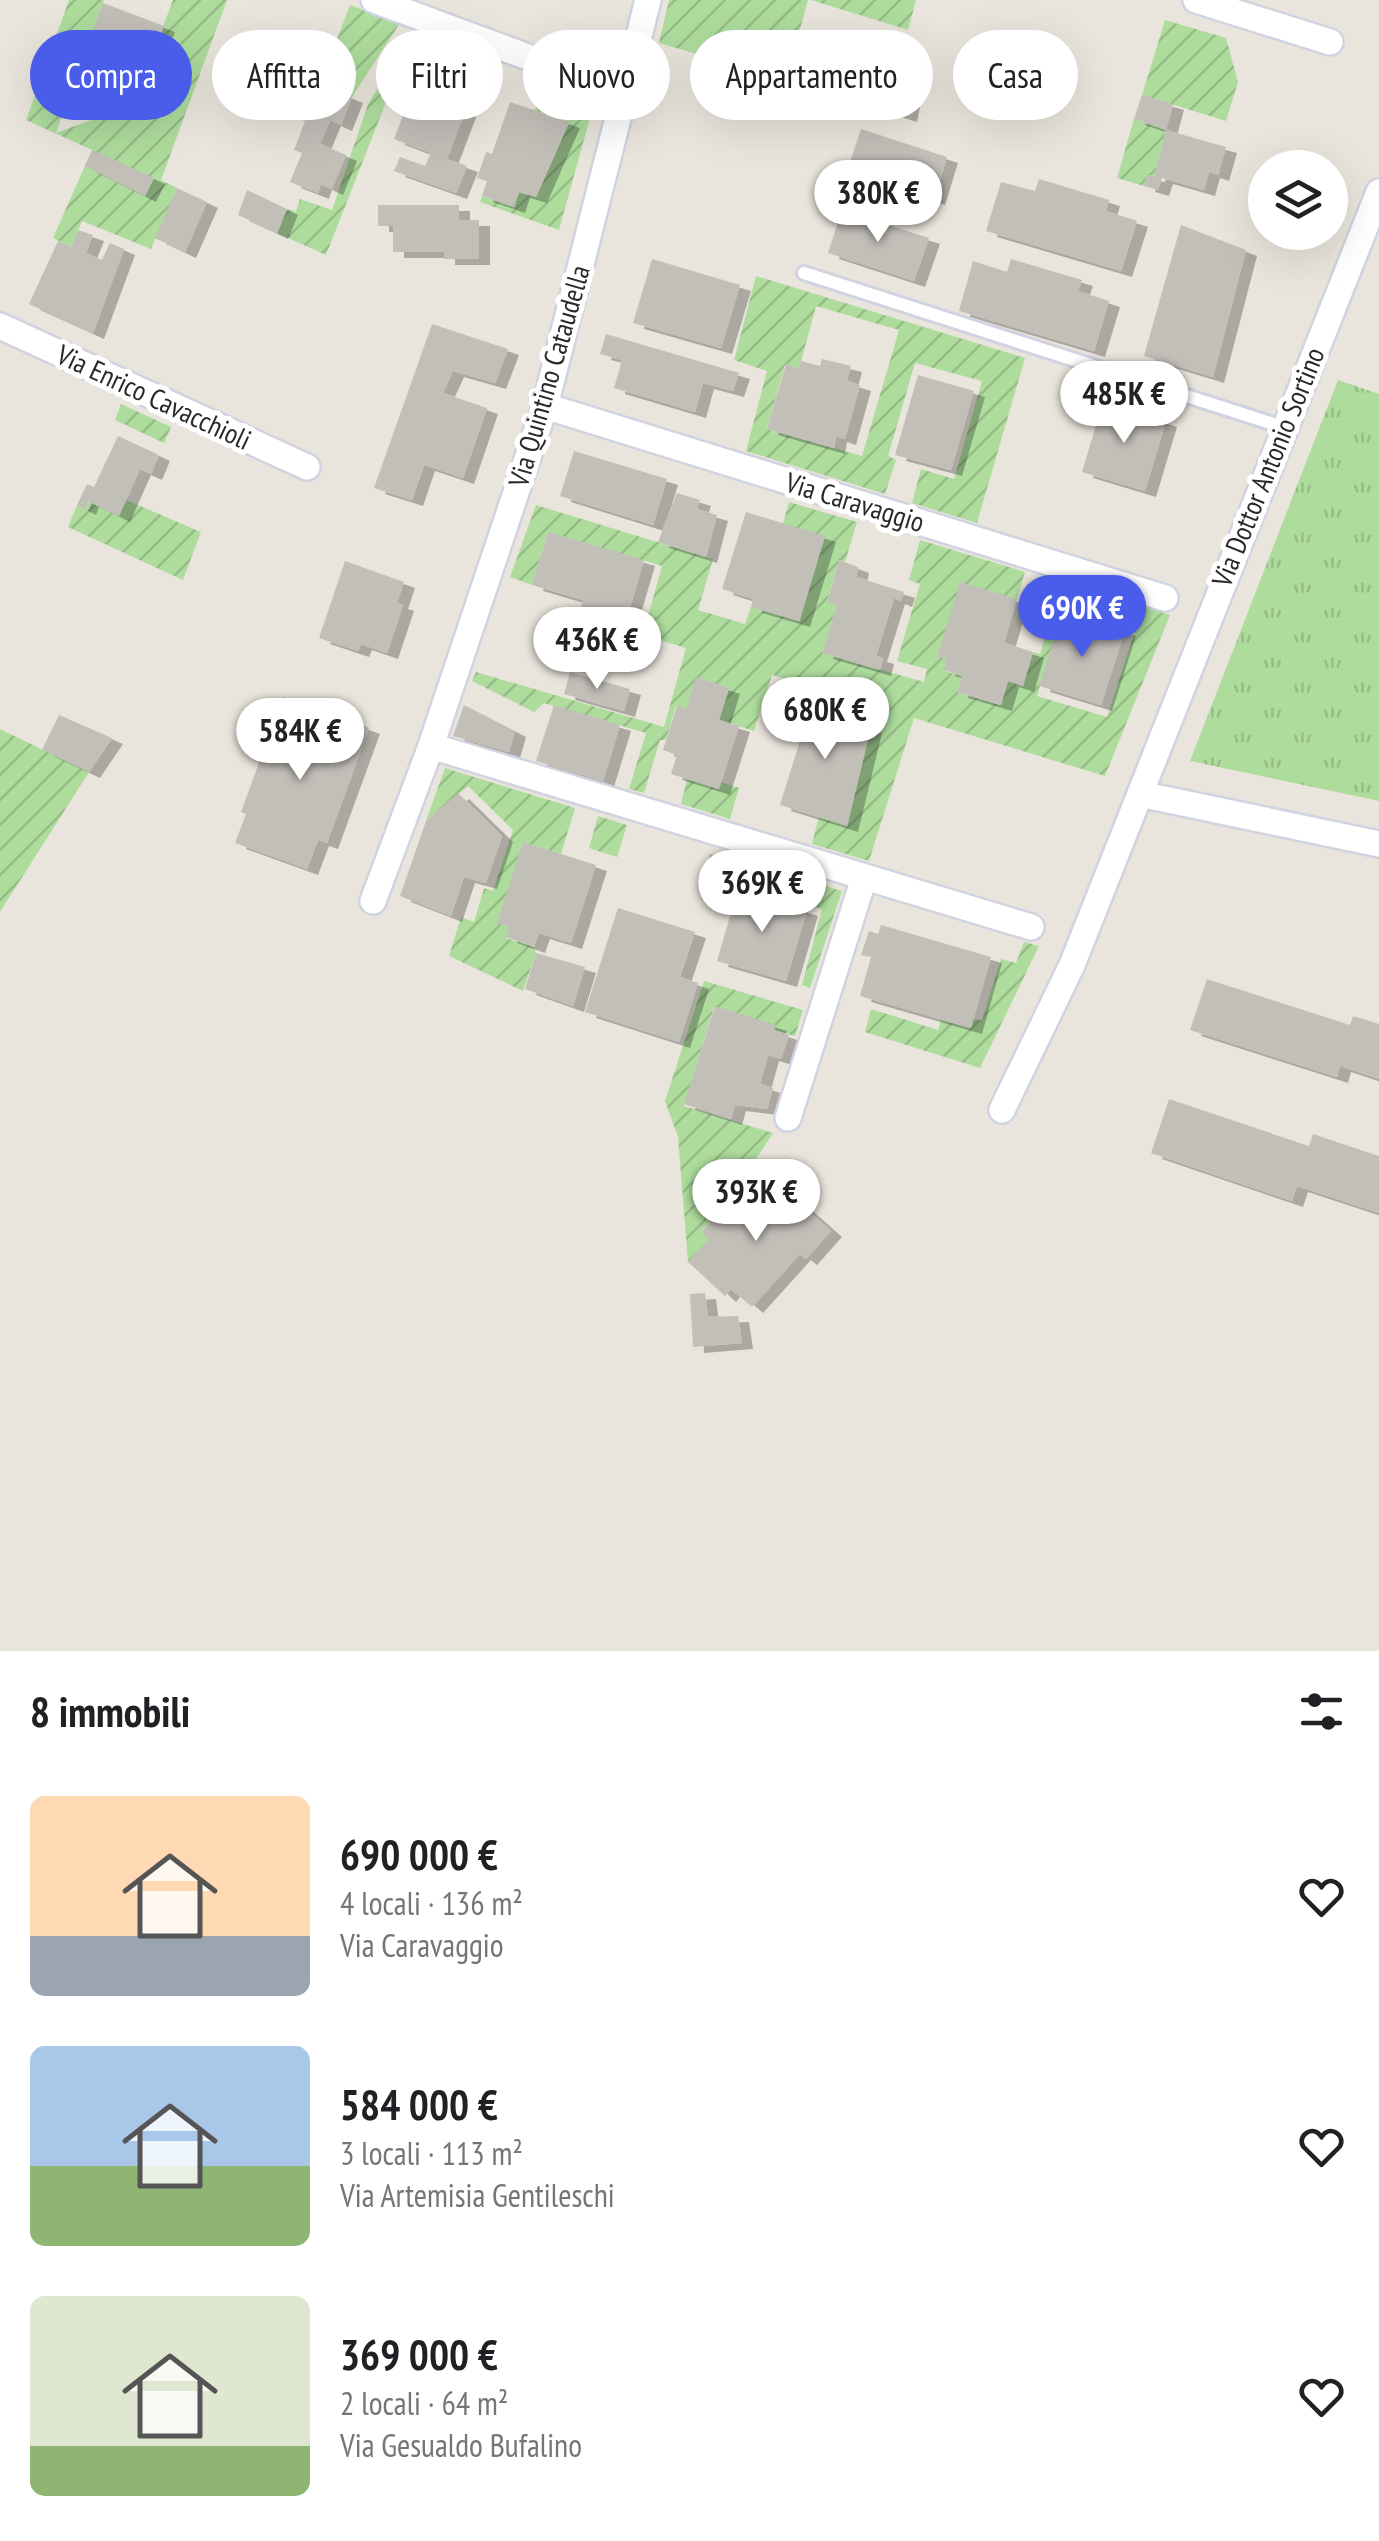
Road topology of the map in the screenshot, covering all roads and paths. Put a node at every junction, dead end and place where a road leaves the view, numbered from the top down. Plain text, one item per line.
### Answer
1 (374, 0) edge
2 (648, 0) edge
3 (1196, 0) edge
4 (641, 30) edge
5 (1330, 42) dead end
6 (523, 55) edge
7 (618, 120) edge
8 (1379, 192) edge
9 (804, 274) dead end
10 (0, 326) edge
11 (545, 406) junction
12 (1283, 426) junction
13 (308, 467) dead end
14 (1165, 598) dead end
15 (431, 746) junction
16 (1140, 794) junction
17 (1379, 844) edge
18 (864, 878) junction
19 (373, 901) dead end
20 (1031, 927) dead end
21 (1002, 1110) dead end
22 (788, 1118) dead end

1 - 6 street
2 - 4 street, Via Quintino Cataudella
3 - 5 street
7 - 11 street, Via Quintino Cataudella
8 - 12 street, Via Dottor Antonio Sortino
9 - 12 lane
10 - 13 street, Via Enrico Cavacchioli
11 - 14 street, Via Caravaggio
11 - 15 street, Via Quintino Cataudella
12 - 16 street, Via Dottor Antonio Sortino
15 - 18 street
15 - 19 street, Via Quintino Cataudella
16 - 17 street
16 - 21 street, Via Dottor Antonio Sortino
18 - 20 street
18 - 22 street

